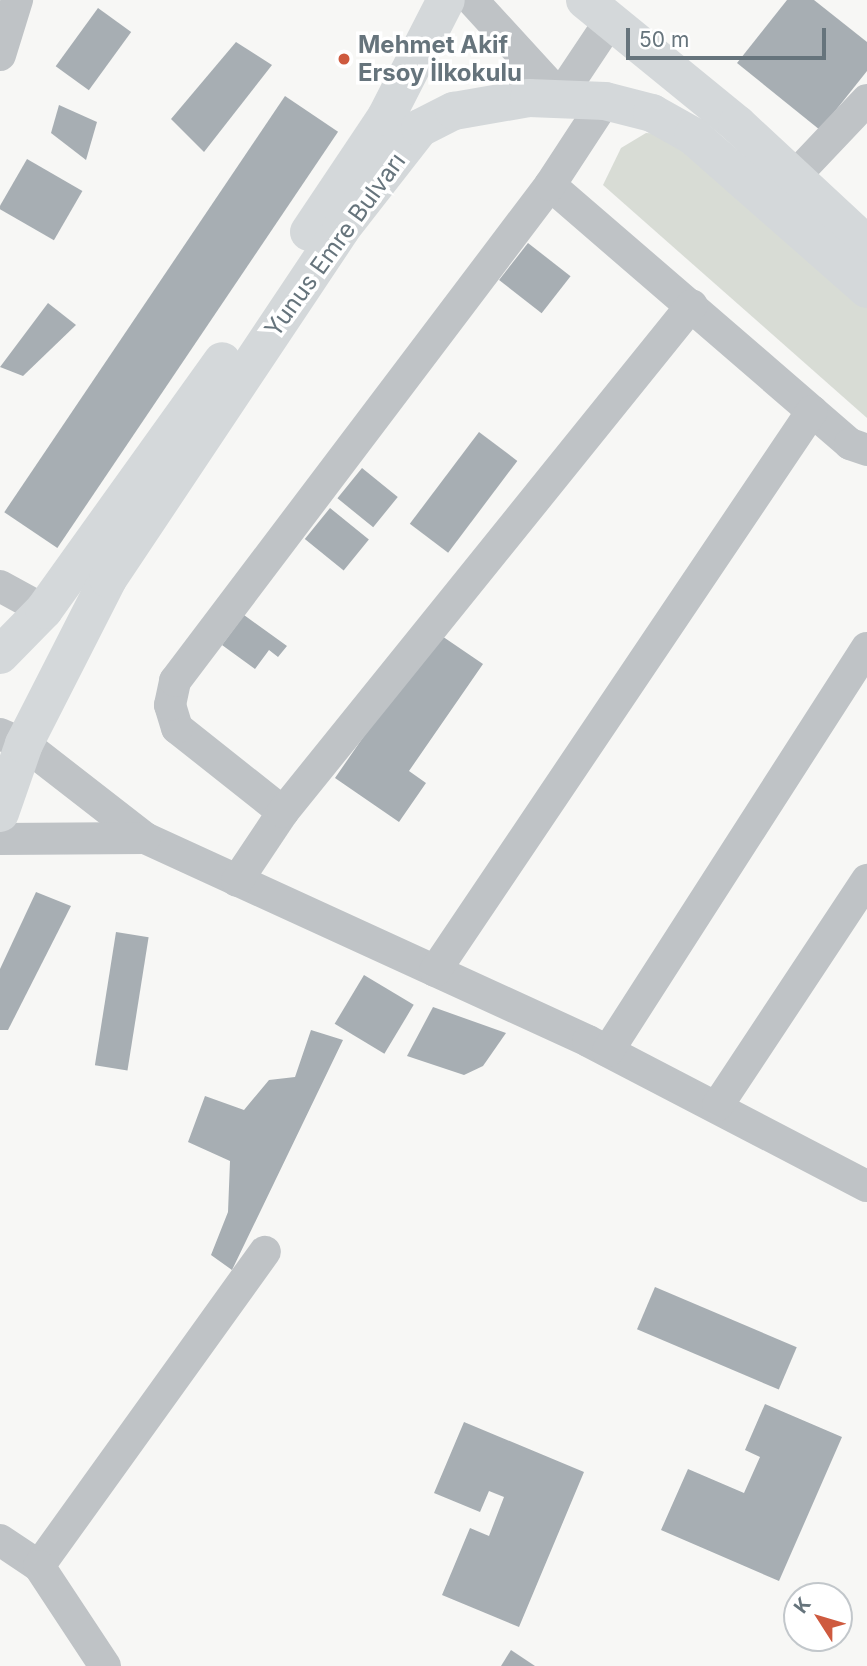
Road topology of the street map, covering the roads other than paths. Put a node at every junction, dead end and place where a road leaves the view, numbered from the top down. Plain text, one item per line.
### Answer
1 (17, 0) edge
2 (446, 0) edge
3 (472, 0) edge
4 (597, 10) edge
5 (0, 55) edge
6 (560, 96) junction
7 (867, 100) edge
8 (605, 101) junction
9 (794, 177) junction
10 (550, 185) junction
11 (867, 245) edge
12 (867, 289) edge
13 (692, 305) junction
14 (812, 411) junction
15 (867, 450) edge
16 (0, 586) edge
17 (44, 610) junction
18 (867, 648) edge
19 (0, 655) edge
20 (12, 739) edge
21 (283, 812) junction
22 (0, 813) edge
23 (145, 838) junction
24 (0, 839) edge
25 (867, 880) edge
26 (237, 881) junction
27 (435, 971) junction
28 (608, 1051) junction
29 (718, 1105) junction
30 (867, 1186) edge
31 (265, 1251) dead end
32 (0, 1540) edge
33 (39, 1566) junction
34 (105, 1666) edge

1 - 5 street
2 - 17 main road, Yunus Emre Bulvarı
3 - 6 street
4 - 6 street
4 - 9 main road
6 - 8 main road, Yunus Emre Bulvarı
6 - 20 main road, Yunus Emre Bulvarı
7 - 9 street
8 - 10 street
8 - 12 main road, Yunus Emre Bulvarı
9 - 11 main road
10 - 13 street
10 - 21 street
13 - 14 street
13 - 21 street
14 - 15 street
14 - 27 street
16 - 17 street
17 - 19 main road, Yunus Emre Bulvarı
18 - 28 street
20 - 22 main road, Yunus Emre Bulvarı
20 - 23 street
21 - 26 street
23 - 24 street
23 - 26 street
25 - 29 street
26 - 27 street
27 - 28 street
28 - 29 street
29 - 30 street
31 - 33 street
32 - 33 street
33 - 34 street

